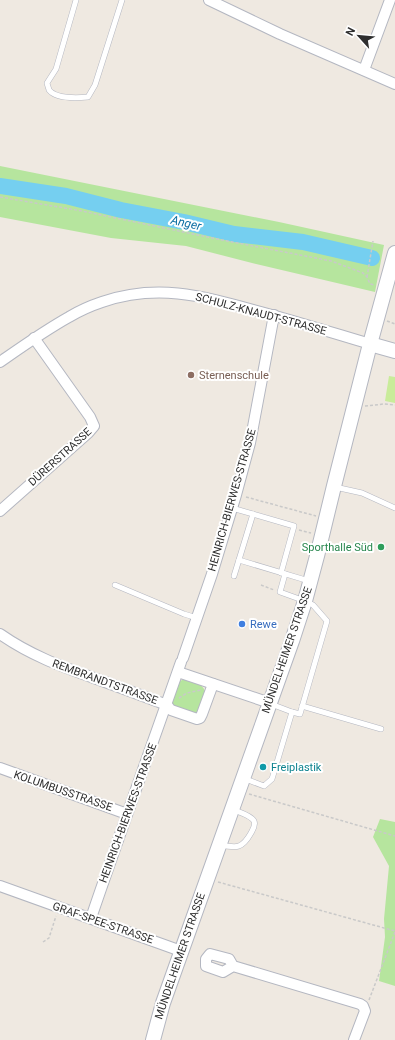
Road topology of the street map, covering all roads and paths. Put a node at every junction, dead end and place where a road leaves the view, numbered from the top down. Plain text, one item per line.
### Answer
1 (76, 0) edge
2 (122, 0) edge
3 (209, 0) edge
4 (390, 0) edge
5 (364, 70) junction
6 (395, 84) edge
7 (0, 197) edge
8 (373, 241) dead end
9 (395, 253) edge
10 (367, 277) junction
11 (386, 289) junction
12 (274, 315) junction
13 (34, 338) junction
14 (370, 344) junction
15 (395, 351) edge
16 (0, 362) edge
17 (356, 404) junction
18 (395, 405) edge
19 (334, 486) junction
20 (236, 494) junction
21 (232, 508) junction
22 (395, 508) edge
23 (0, 510) edge
24 (254, 514) junction
25 (326, 518) junction
26 (294, 528) junction
27 (322, 536) junction
28 (239, 560) junction
29 (283, 573) junction
30 (234, 576) dead end
31 (310, 582) junction
32 (116, 585) dead end
33 (261, 585) dead end
34 (280, 592) junction
35 (305, 601) junction
36 (197, 618) junction
37 (0, 634) edge
38 (181, 664) junction
39 (212, 687) junction
40 (270, 703) junction
41 (167, 704) junction
42 (302, 706) junction
43 (292, 712) junction
44 (380, 729) dead end
45 (0, 768) edge
46 (240, 784) junction
47 (232, 809) junction
48 (127, 814) junction
49 (395, 836) edge
50 (219, 844) junction
51 (207, 879) junction
52 (0, 886) edge
53 (59, 907) junction
54 (91, 918) junction
55 (395, 932) edge
56 (43, 942) dead end
57 (182, 951) junction
58 (233, 966) dead end
59 (363, 1006) junction
60 (153, 1040) edge
61 (354, 1040) edge

1 - 2 lane
3 - 5 street
4 - 5 street
5 - 6 street
7 - 10 path
8 - 10 path
9 - 11 main road, MÜNDELHEIMER STRASSE
10 - 11 path
11 - 14 main road, MÜNDELHEIMER STRASSE
12 - 13 street, SCHULZ-KNAUDT-STRASSE
12 - 14 street, SCHULZ-KNAUDT-STRASSE
12 - 20 street, HEINRICH-BIERWES-STRASSE
13 - 16 street, SCHULZ-KNAUDT-STRASSE
13 - 23 street, DÜRERSTRASSE
14 - 15 main road
14 - 17 main road, MÜNDELHEIMER STRASSE
17 - 18 path
17 - 19 main road, MÜNDELHEIMER STRASSE
19 - 22 lane
19 - 25 main road, MÜNDELHEIMER STRASSE
20 - 21 street, HEINRICH-BIERWES-STRASSE
20 - 25 path
21 - 24 lane
21 - 36 street, HEINRICH-BIERWES-STRASSE
24 - 26 lane
24 - 28 lane
25 - 27 main road, MÜNDELHEIMER STRASSE
26 - 27 path
26 - 29 lane
27 - 31 main road, MÜNDELHEIMER STRASSE
28 - 29 lane
28 - 30 lane
29 - 31 lane
29 - 34 lane
31 - 35 main road, MÜNDELHEIMER STRASSE
32 - 36 lane
33 - 34 path
34 - 35 lane
35 - 40 main road, MÜNDELHEIMER STRASSE
35 - 42 lane
36 - 38 street, HEINRICH-BIERWES-STRASSE
37 - 41 street, REMBRANDTSTRASSE
38 - 39 street
38 - 41 street, HEINRICH-BIERWES-STRASSE
39 - 40 street
39 - 41 path
39 - 41 street, REMBRANDTSTRASSE
40 - 43 lane
40 - 46 main road, MÜNDELHEIMER STRASSE
41 - 48 street, HEINRICH-BIERWES-STRASSE
42 - 43 lane
42 - 44 lane
43 - 46 lane
45 - 48 street, KOLUMBUSSTRASSE
46 - 47 main road, MÜNDELHEIMER STRASSE
46 - 49 path
47 - 50 main road, MÜNDELHEIMER STRASSE
47 - 50 lane
48 - 54 street, HEINRICH-BIERWES-STRASSE
50 - 51 main road, MÜNDELHEIMER STRASSE
51 - 55 path
51 - 57 main road, MÜNDELHEIMER STRASSE
52 - 53 street, GRAF-SPEE-STRASSE
53 - 54 street, GRAF-SPEE-STRASSE
53 - 56 path
54 - 57 street, GRAF-SPEE-STRASSE
55 - 59 path
57 - 60 main road, MÜNDELHEIMER STRASSE
58 - 59 street
59 - 61 street

